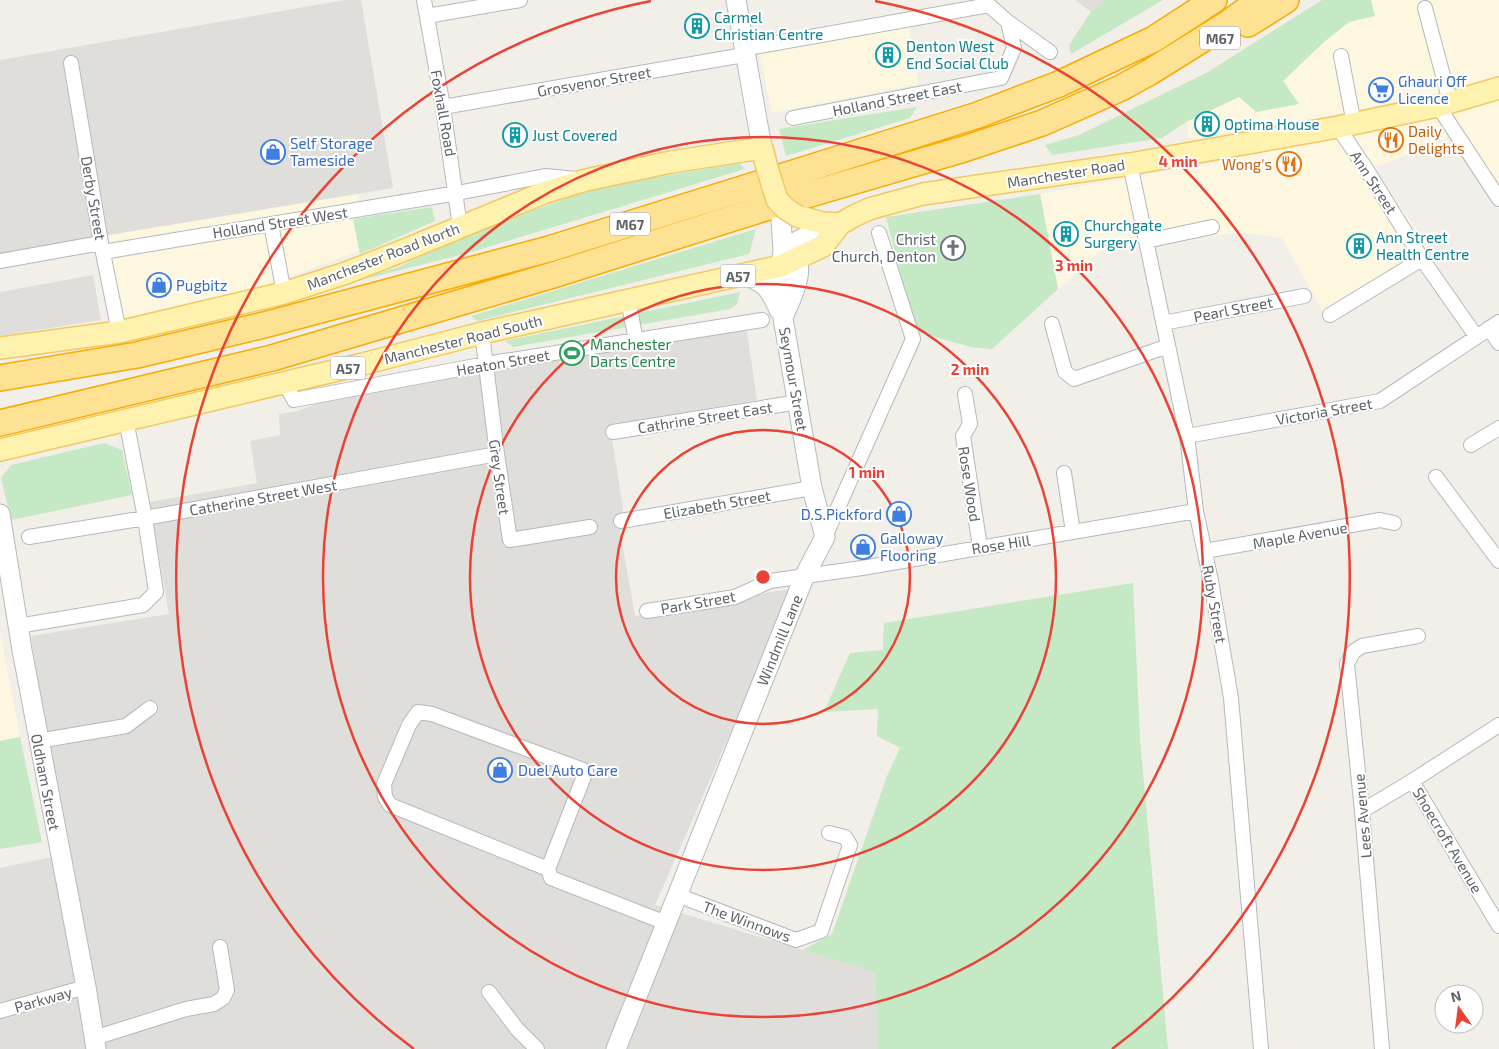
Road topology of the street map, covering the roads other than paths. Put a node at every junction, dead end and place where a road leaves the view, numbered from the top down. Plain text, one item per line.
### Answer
1 (424, 0) edge
2 (520, 0) edge
3 (736, 0) edge
4 (1199, 0) edge
5 (1214, 0) edge
6 (1260, 0) edge
7 (1286, 0) edge
8 (986, 2) edge
9 (1425, 8) dead end
10 (427, 16) junction
11 (1008, 22) junction
12 (1154, 38) junction
13 (744, 52) junction
14 (1050, 52) dead end
15 (1340, 56) dead end
16 (71, 63) dead end
17 (1150, 72) junction
18 (1499, 88) edge
19 (1444, 104) junction
20 (443, 107) junction
21 (793, 118) dead end
22 (1346, 126) junction
23 (764, 156) junction
24 (1130, 164) junction
25 (586, 180) junction
26 (457, 193) junction
27 (1499, 199) edge
28 (785, 212) junction
29 (835, 223) junction
30 (271, 224) junction
31 (460, 227) junction
32 (1212, 227) dead end
33 (879, 233) dead end
34 (1146, 241) junction
35 (102, 248) junction
36 (787, 258) junction
37 (1422, 258) junction
38 (0, 261) edge
39 (742, 275) junction
40 (284, 293) junction
41 (1304, 296) dead end
42 (628, 300) junction
43 (1330, 315) dead end
44 (783, 318) junction
45 (762, 320) dead end
46 (1162, 323) junction
47 (1052, 324) dead end
48 (1494, 325) edge
49 (119, 332) junction
50 (482, 333) junction
51 (1476, 336) junction
52 (636, 340) junction
53 (1499, 343) edge
54 (1168, 346) junction
55 (0, 348) edge
56 (486, 364) junction
57 (10, 377) edge
58 (285, 383) junction
59 (965, 394) dead end
60 (798, 402) junction
61 (126, 420) junction
62 (0, 423) edge
63 (1499, 428) edge
64 (613, 432) dead end
65 (1187, 436) junction
66 (1471, 445) dead end
67 (0, 450) edge
68 (496, 454) junction
69 (1064, 474) dead end
70 (1436, 477) dead end
71 (812, 488) junction
72 (1196, 511) junction
73 (0, 514) edge
74 (145, 518) junction
75 (621, 521) dead end
76 (1394, 522) dead end
77 (590, 527) dead end
78 (1073, 532) junction
79 (826, 536) junction
80 (29, 537) dead end
81 (980, 547) junction
82 (1205, 551) junction
83 (1498, 557) edge
84 (805, 576) junction
85 (647, 611) dead end
86 (18, 626) junction
87 (1418, 636) dead end
88 (150, 708) dead end
89 (1499, 725) edge
90 (38, 740) junction
91 (1412, 781) junction
92 (1362, 811) junction
93 (829, 833) dead end
94 (548, 869) junction
95 (677, 895) junction
96 (666, 923) junction
97 (1499, 926) edge
98 (220, 946) dead end
99 (86, 987) junction
100 (489, 992) dead end
101 (0, 1011) edge
102 (95, 1044) edge
103 (537, 1049) edge
104 (616, 1049) edge
105 (1261, 1049) edge
106 (1382, 1049) edge

1 - 10 street, Foxhall Road
2 - 10 street
3 - 13 street, Seymour Street
4 - 12 highway, M67
5 - 12 highway, M67
6 - 17 highway, M67
7 - 17 highway, M67
8 - 11 street
8 - 13 street, Grosvenor Street
9 - 19 street
10 - 20 street, Foxhall Road
11 - 14 street
11 - 21 street, Holland Street East
12 - 57 highway, M67
13 - 20 street, Grosvenor Street
13 - 23 street, Seymour Street
15 - 22 street
16 - 35 street, Derby Street
17 - 62 highway, M67
18 - 19 main road, Manchester Road / A57
19 - 22 main road, Manchester Road / A57
19 - 27 street
20 - 26 street, Foxhall Road
22 - 24 main road, Manchester Road / A57
22 - 37 street, Ann Street
23 - 25 main road, Manchester Road North
23 - 28 main road, Seymour Street, bridge
24 - 29 main road, Manchester Road / A57
24 - 34 street, Ruby Street
25 - 26 street, Holland Street West
25 - 31 main road, Manchester Road North
26 - 30 street, Holland Street West
26 - 31 street, Foxhall Road
28 - 29 main road
28 - 36 street, Seymour Street
29 - 36 main road, Manchester Road / A57
30 - 35 street, Holland Street West
30 - 40 street
31 - 40 main road, Manchester Road North
32 - 34 street
33 - 79 street, Windmill Lane
34 - 46 street, Ruby Street
35 - 38 street, Holland Street West
35 - 49 street, Derby Street
36 - 39 main road, Manchester Road South / A57
36 - 44 street, Seymour Street
37 - 43 street
37 - 51 street, Ann Street
39 - 42 main road, Manchester Road South / A57
39 - 44 street
40 - 49 main road, Manchester Road North
41 - 46 street, Pearl Street
42 - 50 main road, Manchester Road South / A57
42 - 52 street
44 - 60 street, Seymour Street
45 - 52 street, Heaton Street
46 - 54 street, Ruby Street
47 - 54 street
48 - 51 street, Victoria Street
48 - 53 street
49 - 55 main road, Manchester Road North
50 - 56 street, Grey Street
50 - 58 main road, Manchester Road South / A57
51 - 65 street, Victoria Street
52 - 56 street, Heaton Street
54 - 65 street, Ruby Street
56 - 58 street, Heaton Street
56 - 68 street, Grey Street
58 - 61 main road, Manchester Road South / A57
59 - 81 street, Rose Wood
60 - 64 street, Cathrine Street East
60 - 71 street, Seymour Street
61 - 67 main road, Manchester Road South / A57
61 - 74 street
63 - 66 street
65 - 72 street, Ruby Street
68 - 74 street, Catherine Street West
68 - 77 street, Grey Street
69 - 78 street
70 - 83 street
71 - 75 street, Elizabeth Street
71 - 79 street, Seymour Street
72 - 78 street, Rose Hill
72 - 82 street, Ruby Street
73 - 86 street, Oldham Street
74 - 80 street, Catherine Street West
74 - 86 street
76 - 82 street, Maple Avenue
78 - 81 street, Rose Hill
79 - 84 street, Windmill Lane
81 - 84 street, Rose Hill
82 - 105 street, Ruby Street
84 - 85 street, Park Street
84 - 95 street, Windmill Lane
86 - 90 street, Oldham Street
87 - 92 street, Lees Avenue
88 - 90 street
89 - 91 street
90 - 99 street, Oldham Street
91 - 92 street
91 - 97 street, Shoecroft Avenue
92 - 106 street, Lees Avenue
93 - 95 street, The Winnows
94 - 94 street
94 - 96 street
95 - 96 street, Windmill Lane
96 - 104 street, Windmill Lane
98 - 102 street
99 - 101 street, Parkway
99 - 102 street, Oldham Street
100 - 103 street

